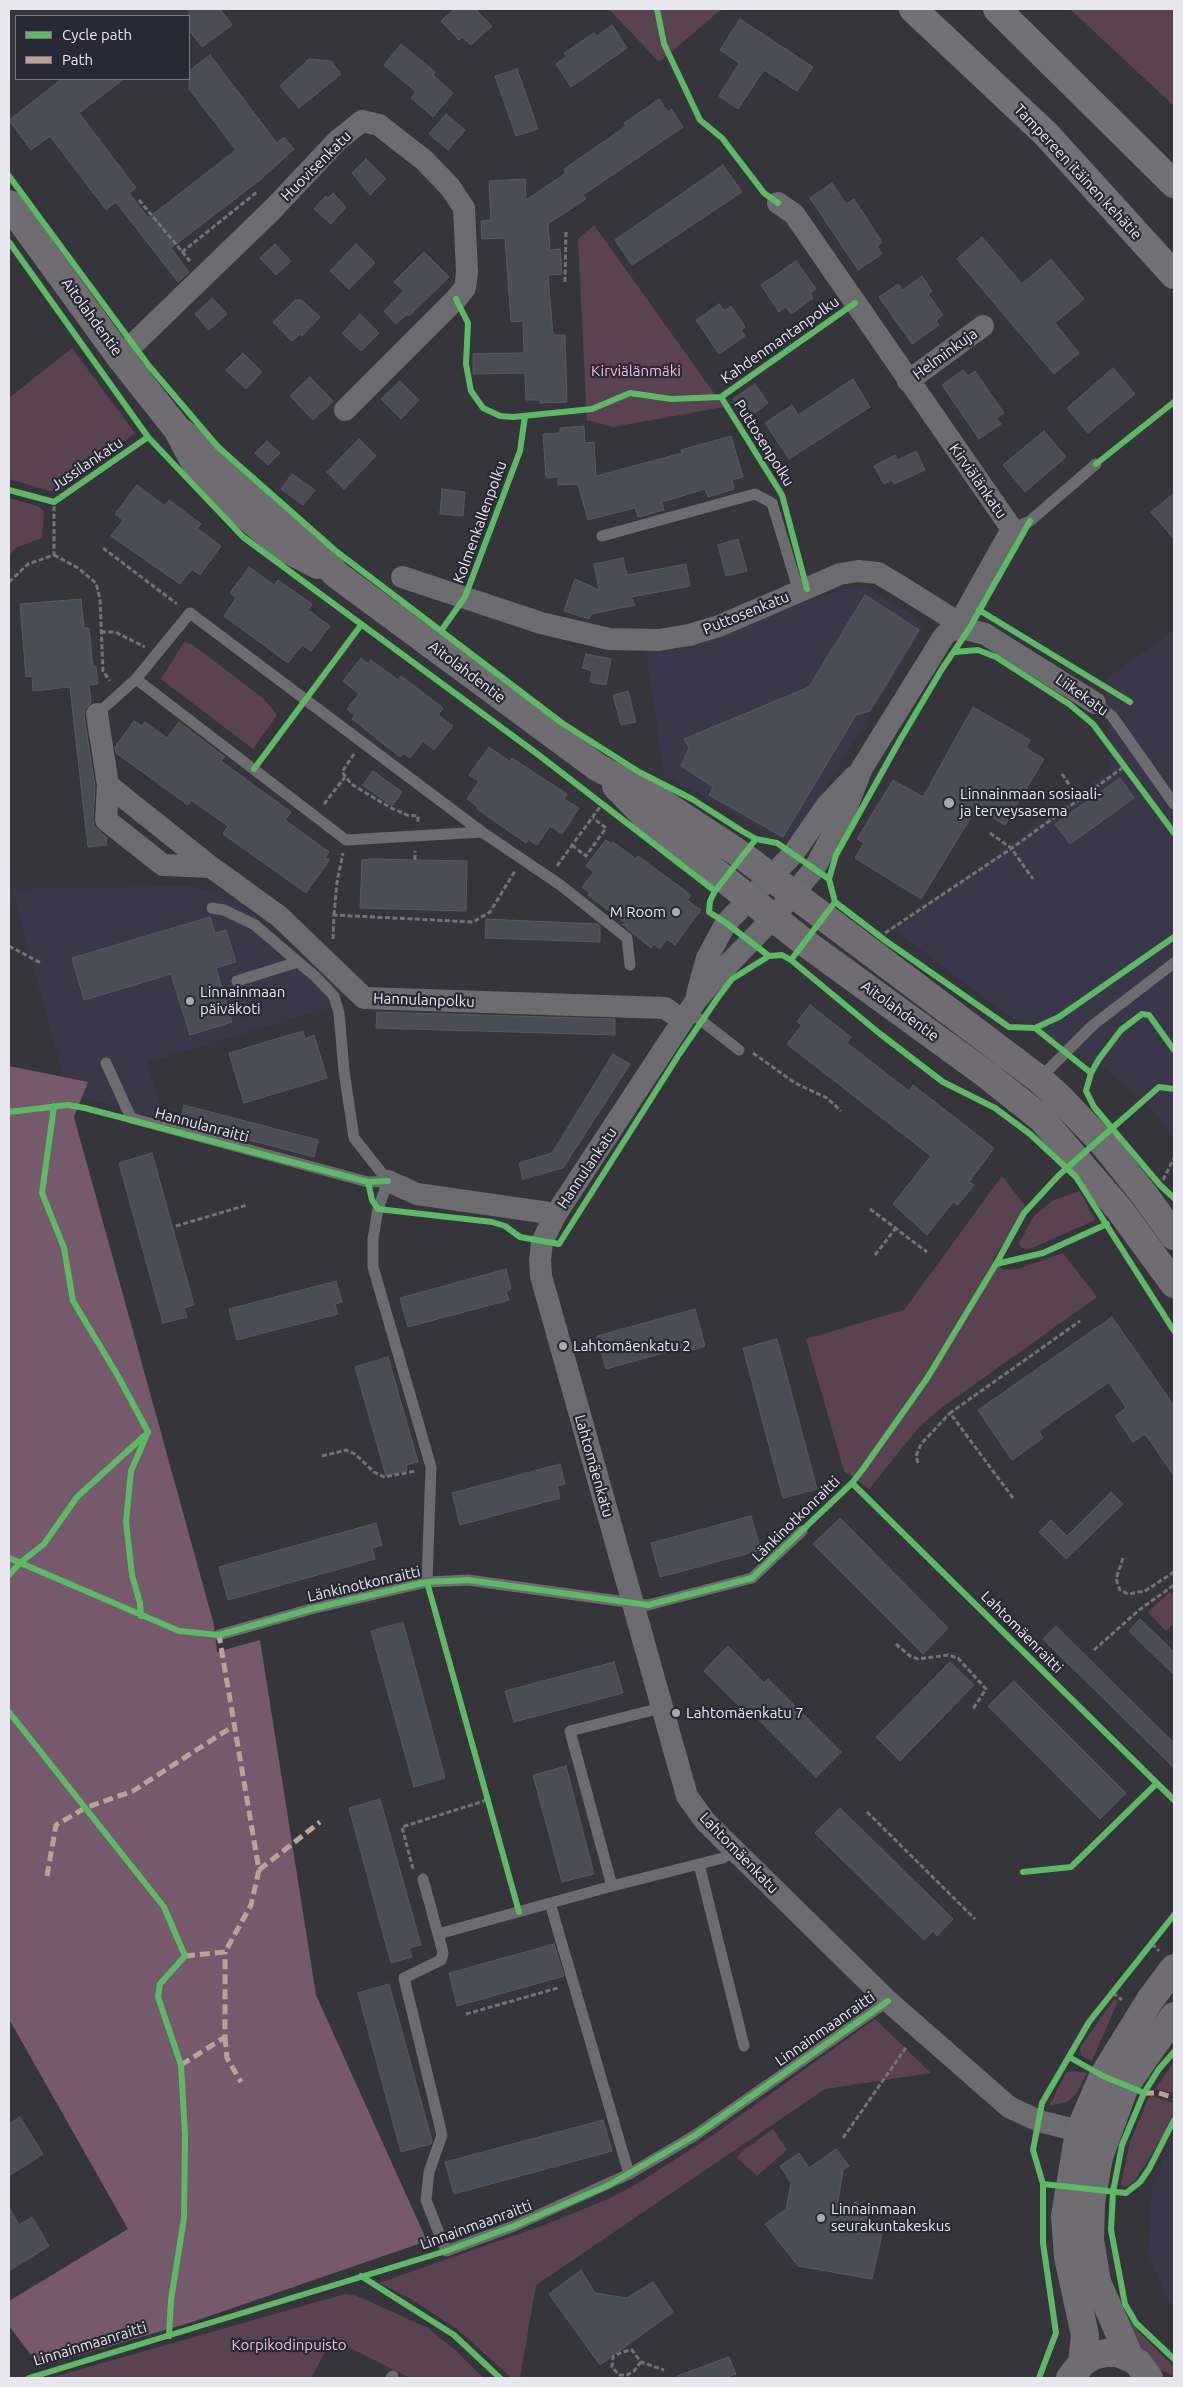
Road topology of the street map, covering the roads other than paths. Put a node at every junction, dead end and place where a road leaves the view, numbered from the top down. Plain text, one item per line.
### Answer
1 (913, 9) edge
2 (997, 9) edge
3 (1174, 184) edge
4 (778, 203) dead end
5 (9, 204) edge
6 (1174, 276) edge
7 (983, 326) dead end
8 (120, 357) junction
9 (908, 381) junction
10 (345, 410) dead end
11 (1096, 464) dead end
12 (1012, 530) junction
13 (602, 536) dead end
14 (402, 577) dead end
15 (798, 592) junction
16 (956, 629) junction
17 (136, 679) junction
18 (1095, 703) joint
19 (97, 714) joint
20 (597, 767) junction
21 (862, 768) junction
22 (1174, 804) edge
23 (482, 832) junction
24 (772, 877) junction
25 (793, 894) junction
26 (750, 898) junction
27 (212, 908) dead end
28 (774, 917) junction
29 (298, 962) junction
30 (1174, 962) edge
31 (630, 965) dead end
32 (237, 981) dead end
33 (689, 1011) junction
34 (745, 1050) road end
35 (106, 1063) dead end
36 (1030, 1090) junction
37 (388, 1181) junction
38 (556, 1214) junction
39 (1174, 1236) edge
40 (1174, 1284) edge
41 (802, 1531) dead end
42 (427, 1582) junction
43 (633, 1604) junction
44 (219, 1635) dead end
45 (661, 1708) junction
46 (734, 1850) junction
47 (698, 1864) junction
48 (422, 1879) road end
49 (612, 1886) junction
50 (550, 1903) junction
51 (438, 1934) junction
52 (1167, 1960) edge
53 (888, 2001) junction
54 (1174, 2016) edge
55 (744, 2046) dead end
56 (1079, 2132) junction
57 (1106, 2137) junction
58 (629, 2174) junction
59 (1130, 2358) junction
60 (1072, 2374) edge
61 (1149, 2378) edge

1 - 6 highway, Tampereen itäinen kehätie
2 - 3 highway
4 - 9 street, Kirviälänkatu
5 - 8 main road, Aitolahdentie
7 - 9 street, Helminkuja
8 - 10 street, Huovisenkatu
8 - 20 main road, Aitolahdentie
9 - 12 street, Kirviälänkatu
11 - 12 lane
12 - 16 street, Kirviälänkatu
13 - 15 lane, Puttosenpolku
14 - 15 street, Puttosenkatu
15 - 16 street, Puttosenkatu
16 - 18 street, Liikekatu
16 - 21 street, Kirviälänkatu
17 - 19 lane
17 - 23 lane
17 - 23 lane
18 - 22 lane, Liikekatu
19 - 33 street, Hannulanpolku
20 - 24 main road, Aitolahdentie
20 - 26 main road, Aitolahdentie
21 - 24 street, Kirviälänkatu
21 - 25 street, Kirviälänkatu
23 - 31 lane
24 - 25 main road, Aitolahdentie
24 - 26 street, Kirviälänkatu
25 - 28 street, Kirviälänkatu
25 - 36 main road, Aitolahdentie
26 - 28 main road, Aitolahdentie
26 - 33 street, Hannulankatu
27 - 29 lane
28 - 33 street, Hannulankatu
28 - 36 main road, Aitolahdentie
29 - 32 lane
29 - 37 lane
30 - 36 lane
33 - 34 lane
33 - 38 street, Hannulankatu
35 - 37 lane, Hannulanraitti
36 - 39 main road, Aitolahdentie
36 - 40 main road, Aitolahdentie
37 - 38 street, Hannulankatu
37 - 42 lane
38 - 43 street, Lahtomäenkatu
41 - 43 lane, Länkinotkonraitti
42 - 43 lane, Länkinotkonraitti
42 - 44 lane, Länkinotkonraitti
43 - 45 street, Lahtomäenkatu
45 - 46 street, Lahtomäenkatu
45 - 49 lane
46 - 47 lane
46 - 53 street, Lahtomäenkatu
47 - 49 lane
47 - 55 lane
48 - 51 lane
49 - 50 lane
50 - 51 lane
50 - 58 lane
51 - 58 lane, Linnainmaanraitti
52 - 56 main road
53 - 56 street, Lahtomäenkatu
53 - 58 lane, Linnainmaanraitti
54 - 57 main road
56 - 57 street, Lahtomäenkatu
56 - 60 main road
57 - 59 main road
59 - 60 main road
59 - 61 main road

